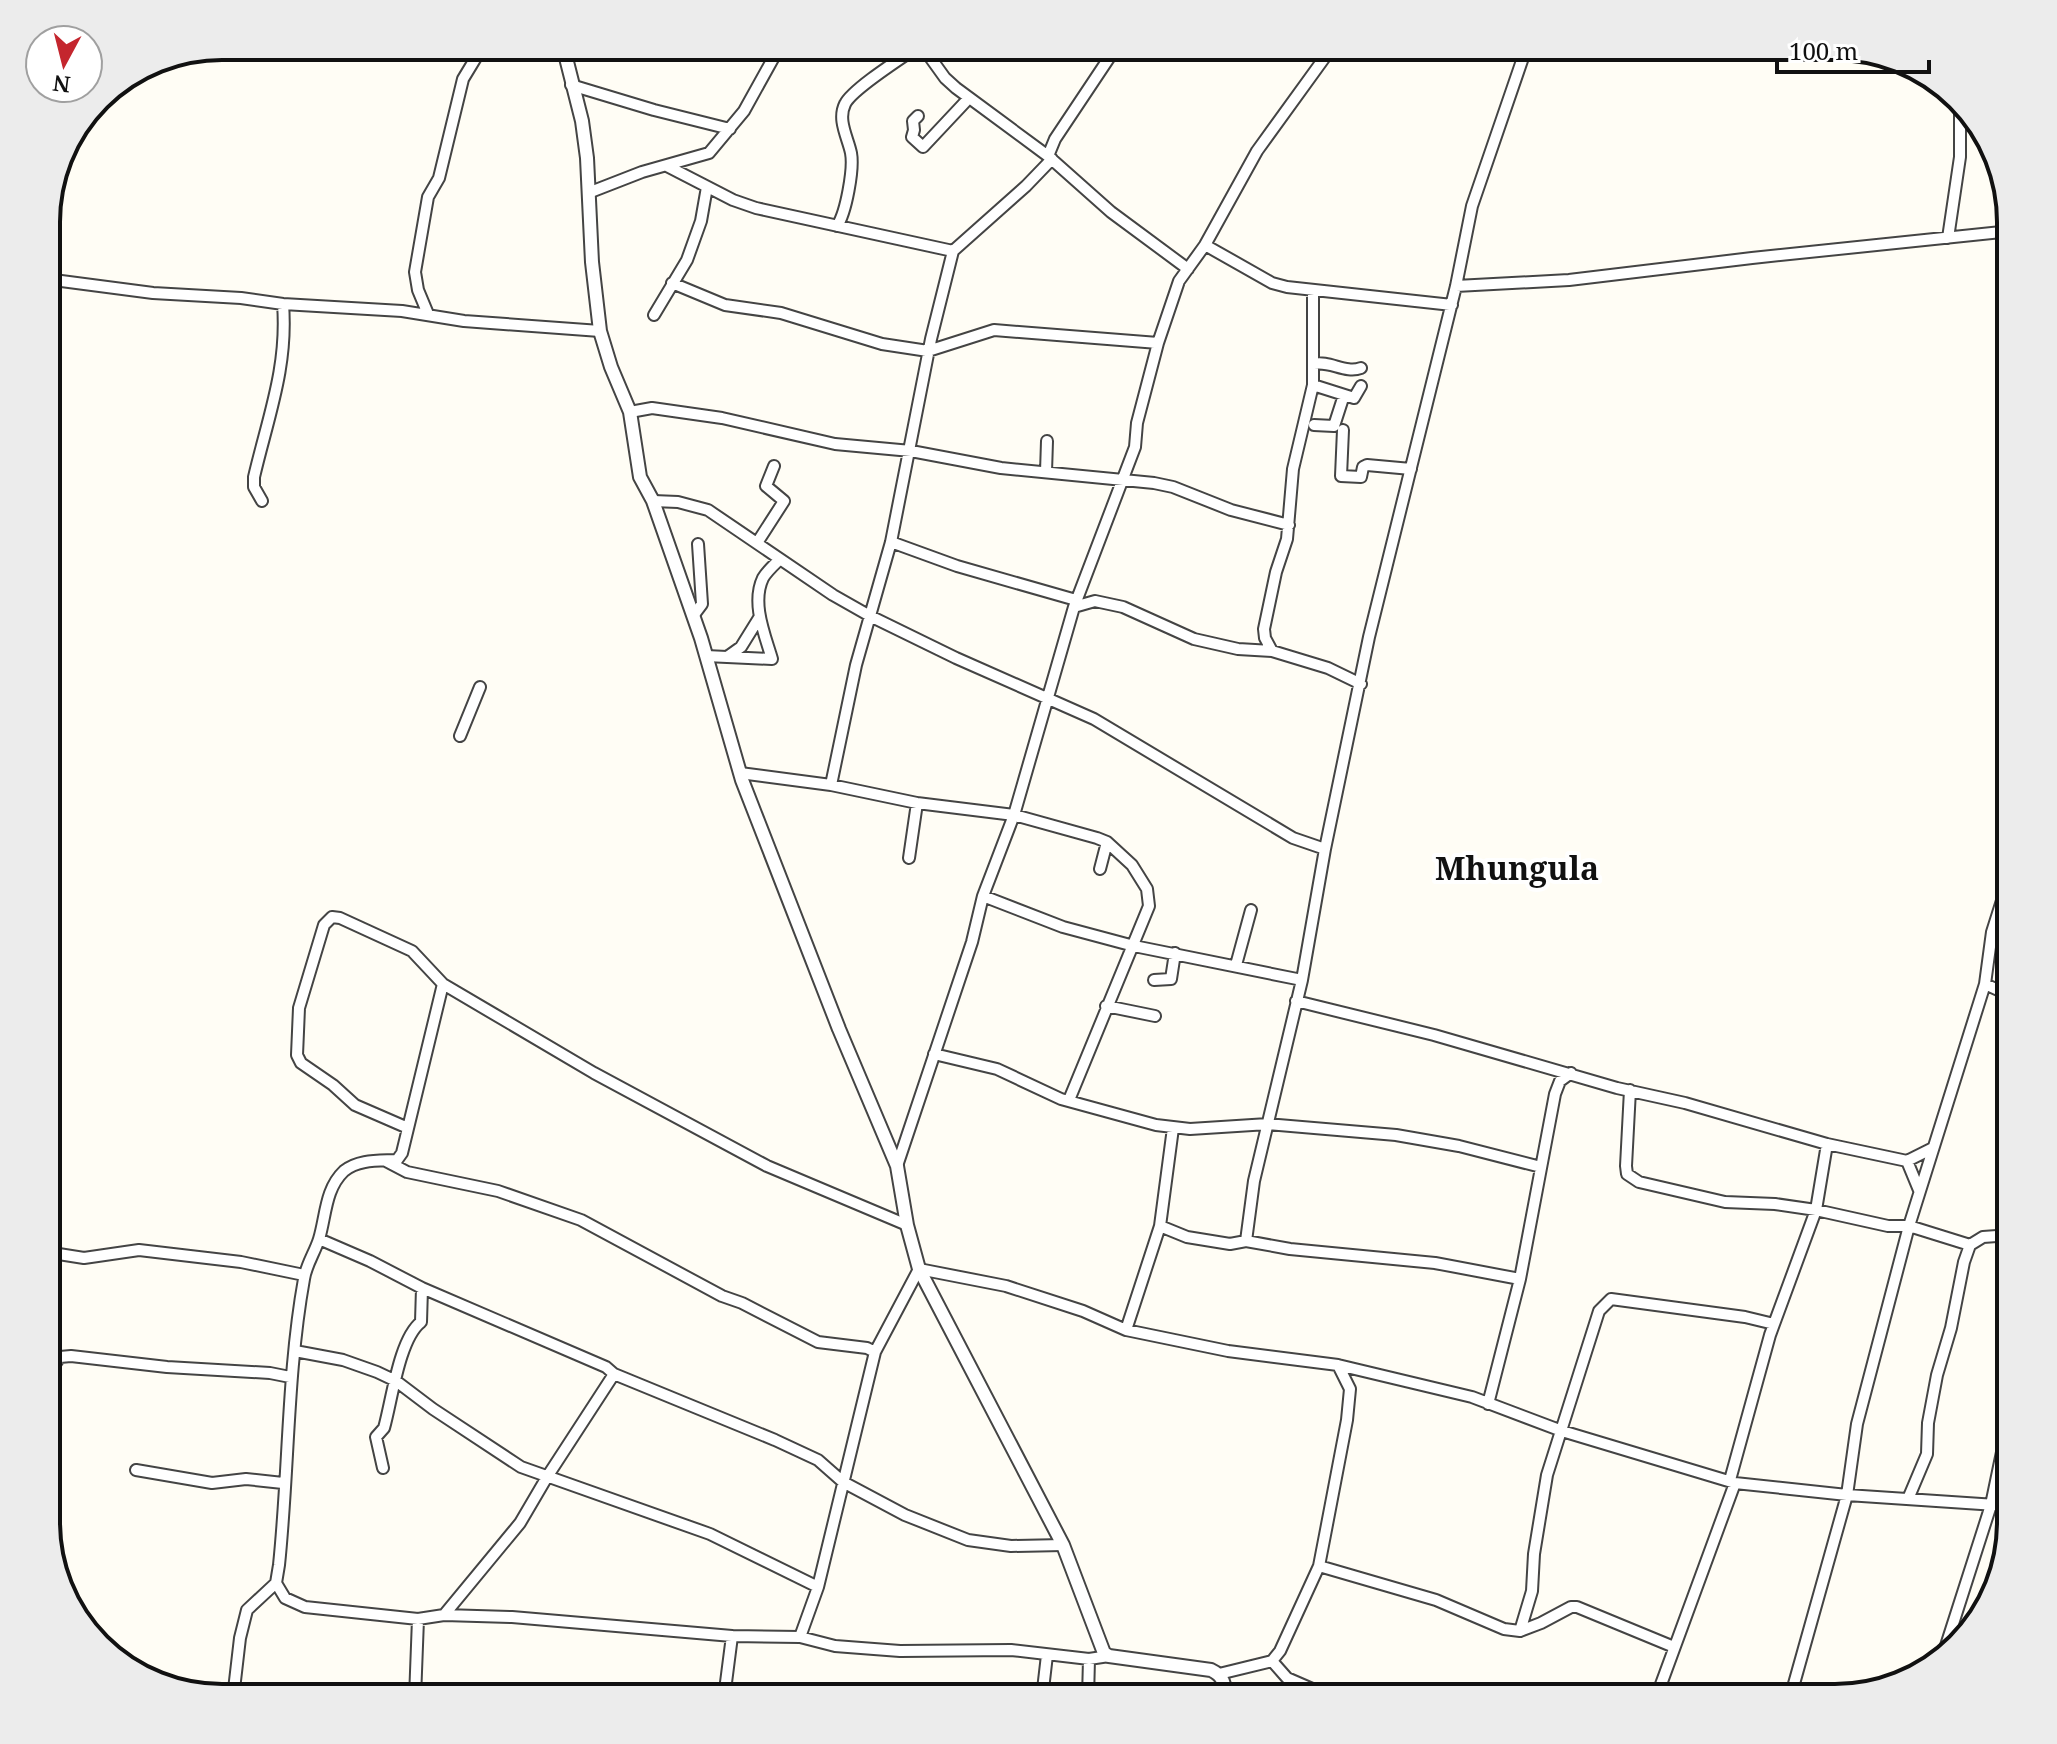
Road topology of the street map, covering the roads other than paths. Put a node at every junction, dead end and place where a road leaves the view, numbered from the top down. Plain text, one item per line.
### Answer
1 (475, 60) edge
2 (566, 60) edge
3 (772, 60) edge
4 (901, 60) edge
5 (931, 60) edge
6 (1108, 60) edge
7 (1323, 60) edge
8 (1522, 60) edge
9 (571, 85) junction
10 (969, 98) junction
11 (918, 116) dead end
12 (1960, 119) edge
13 (730, 129) junction
14 (1050, 157) junction
15 (667, 166) junction
16 (707, 187) junction
17 (588, 193) junction
18 (837, 226) junction
19 (1997, 233) edge
20 (1948, 238) junction
21 (1205, 245) junction
22 (953, 251) junction
23 (1188, 269) junction
24 (60, 281) edge
25 (672, 283) junction
26 (1456, 286) junction
27 (1313, 291) junction
28 (283, 304) junction
29 (1452, 305) junction
30 (428, 314) junction
31 (654, 315) dead end
32 (600, 331) junction
33 (1158, 343) junction
34 (928, 351) junction
35 (1313, 364) junction
36 (1361, 368) dead end
37 (1313, 385) junction
38 (1361, 386) dead end
39 (1344, 395) junction
40 (630, 412) junction
41 (1314, 425) dead end
42 (1343, 430) dead end
43 (1047, 441) dead end
44 (911, 451) junction
45 (774, 466) dead end
46 (1411, 469) junction
47 (1046, 472) junction
48 (1122, 479) junction
49 (262, 501) dead end
50 (653, 501) junction
51 (1289, 525) junction
52 (891, 542) junction
53 (757, 543) junction
54 (698, 544) dead end
55 (780, 559) junction
56 (1075, 604) junction
57 (693, 616) junction
58 (870, 616) junction
59 (759, 618) junction
60 (1272, 651) junction
61 (706, 656) junction
62 (727, 657) junction
63 (1361, 684) junction
64 (480, 687) dead end
65 (1048, 697) junction
66 (460, 736) dead end
67 (740, 773) junction
68 (831, 785) junction
69 (917, 803) junction
70 (1014, 815) junction
71 (1107, 842) junction
72 (1325, 849) junction
73 (909, 858) dead end
74 (1100, 869) dead end
75 (983, 896) junction
76 (1251, 910) dead end
77 (1997, 916) edge
78 (1134, 946) junction
79 (1175, 953) junction
80 (1236, 965) junction
81 (1154, 980) dead end
82 (1302, 980) junction
83 (443, 984) junction
84 (1985, 984) junction
85 (1997, 990) edge
86 (1296, 1001) junction
87 (1106, 1006) junction
88 (1155, 1016) dead end
89 (934, 1054) junction
90 (1571, 1073) junction
91 (1630, 1090) junction
92 (1069, 1100) junction
93 (1268, 1124) junction
94 (408, 1128) junction
95 (1173, 1128) junction
96 (1827, 1144) junction
97 (1933, 1148) junction
98 (386, 1161) junction
99 (1907, 1161) junction
100 (897, 1166) junction
101 (1541, 1167) junction
102 (1919, 1190) junction
103 (1816, 1210) junction
104 (907, 1225) junction
105 (1160, 1226) junction
106 (1909, 1226) junction
107 (1997, 1236) edge
108 (319, 1239) junction
109 (1246, 1241) junction
110 (1970, 1245) junction
111 (60, 1254) edge
112 (919, 1269) junction
113 (304, 1275) junction
114 (1520, 1279) junction
115 (422, 1288) junction
116 (1774, 1324) junction
117 (1126, 1330) junction
118 (295, 1351) junction
119 (875, 1352) junction
120 (60, 1357) edge
121 (1338, 1365) junction
122 (1366, 1370) junction
123 (614, 1374) junction
124 (290, 1377) junction
125 (396, 1381) junction
126 (1350, 1389) junction
127 (1488, 1404) junction
128 (1562, 1431) junction
129 (383, 1468) dead end
130 (136, 1470) dead end
131 (1997, 1476) edge
132 (547, 1477) junction
133 (1732, 1481) junction
134 (843, 1482) junction
135 (283, 1483) junction
136 (1847, 1495) junction
137 (1908, 1499) junction
138 (1991, 1505) junction
139 (1997, 1505) edge
140 (1063, 1545) junction
141 (1319, 1566) junction
142 (276, 1583) junction
143 (818, 1587) junction
144 (444, 1615) junction
145 (418, 1619) junction
146 (1520, 1631) junction
147 (732, 1636) junction
148 (800, 1637) junction
149 (1949, 1637) edge
150 (1674, 1647) junction
151 (1047, 1655) junction
152 (1109, 1656) junction
153 (1089, 1659) junction
154 (1272, 1661) junction
155 (1219, 1674) junction
156 (235, 1684) edge
157 (416, 1684) edge
158 (726, 1684) edge
159 (1044, 1684) edge
160 (1088, 1684) edge
161 (1224, 1684) edge
162 (1301, 1684) edge
163 (1661, 1684) edge
164 (1794, 1684) edge

1 - 30 street
2 - 9 street
3 - 13 street
4 - 18 street
5 - 10 street
6 - 14 street
7 - 21 street
8 - 26 street
9 - 13 street
9 - 17 street
10 - 11 street
10 - 14 street
12 - 20 street
13 - 15 street
14 - 22 street
14 - 23 street
15 - 16 street
15 - 17 street
16 - 18 street
16 - 25 street
17 - 32 street
18 - 22 street
19 - 20 street
20 - 26 street
21 - 23 street
21 - 27 street
22 - 34 street
23 - 33 street
24 - 28 street
25 - 31 street
25 - 34 street
26 - 29 street
27 - 29 street
27 - 35 street
28 - 30 street
28 - 49 street
29 - 46 street
30 - 32 street
32 - 40 street
33 - 34 street
33 - 48 street
34 - 44 street
35 - 36 street
35 - 37 street
37 - 39 street
37 - 51 street
38 - 39 street
39 - 41 street
40 - 44 street
40 - 50 street
42 - 46 street
43 - 47 street
44 - 47 street
44 - 52 street
45 - 53 street
46 - 63 street
47 - 48 street
48 - 51 street
48 - 56 street
50 - 53 street
50 - 57 street
51 - 60 street
52 - 56 street
52 - 58 street
53 - 55 street
54 - 57 street
55 - 58 street
55 - 59 street
56 - 60 street
56 - 65 street
57 - 61 street
58 - 65 street
58 - 68 street
59 - 62 street
59 - 62 street
60 - 63 street
61 - 62 street
61 - 67 street
63 - 72 street
64 - 66 street
65 - 70 street
65 - 72 street
67 - 68 street
67 - 100 street
68 - 69 street
69 - 70 street
69 - 73 street
70 - 71 street
70 - 75 street
71 - 74 street
71 - 78 street
72 - 82 street
75 - 78 street
75 - 89 street
76 - 80 street
77 - 84 street
78 - 79 street
78 - 87 street
79 - 80 street
79 - 81 street
80 - 82 street
82 - 86 street
83 - 94 street
83 - 94 street
83 - 104 street
84 - 85 street
84 - 97 street
86 - 90 street
86 - 93 street
87 - 88 street
87 - 92 street
89 - 92 street
89 - 100 street
90 - 91 street
90 - 101 street
91 - 96 street
91 - 103 street
92 - 95 street
93 - 95 street
93 - 101 street
93 - 109 street
94 - 98 street
95 - 105 street
96 - 99 street
96 - 103 street
97 - 99 street
97 - 102 street
98 - 108 street
98 - 119 street
99 - 102 street
100 - 104 street
101 - 114 street
102 - 106 street
103 - 106 street
103 - 116 street
104 - 112 street
105 - 109 street
105 - 117 street
106 - 110 street
106 - 136 street
107 - 110 street
108 - 113 street
108 - 115 street
109 - 114 street
110 - 137 street
111 - 113 street
112 - 117 street
112 - 119 street
112 - 140 street
113 - 118 street
114 - 127 street
115 - 123 street
115 - 125 street
116 - 128 street
116 - 133 street
117 - 121 street
118 - 124 street
118 - 125 street
119 - 134 street
120 - 124 street
121 - 122 street
121 - 126 street
122 - 126 street
122 - 127 street
123 - 132 street
123 - 134 street
124 - 135 street
125 - 129 street
125 - 132 street
126 - 141 street
127 - 128 street
128 - 133 street
128 - 146 street
130 - 135 street
131 - 138 street
132 - 143 street
132 - 144 street
133 - 136 street
133 - 150 street
134 - 140 street
134 - 143 street
135 - 142 street
136 - 137 street
136 - 164 street
137 - 138 street
138 - 139 street
138 - 149 street
140 - 152 street
141 - 146 street
141 - 154 street
142 - 145 street
142 - 156 street
143 - 148 street
144 - 145 street
144 - 147 street
145 - 157 street
146 - 150 street
147 - 148 street
147 - 158 street
148 - 151 street
150 - 163 street
151 - 153 street
151 - 159 street
152 - 153 street
152 - 155 street
153 - 160 street
154 - 155 street
154 - 162 street
155 - 161 street

